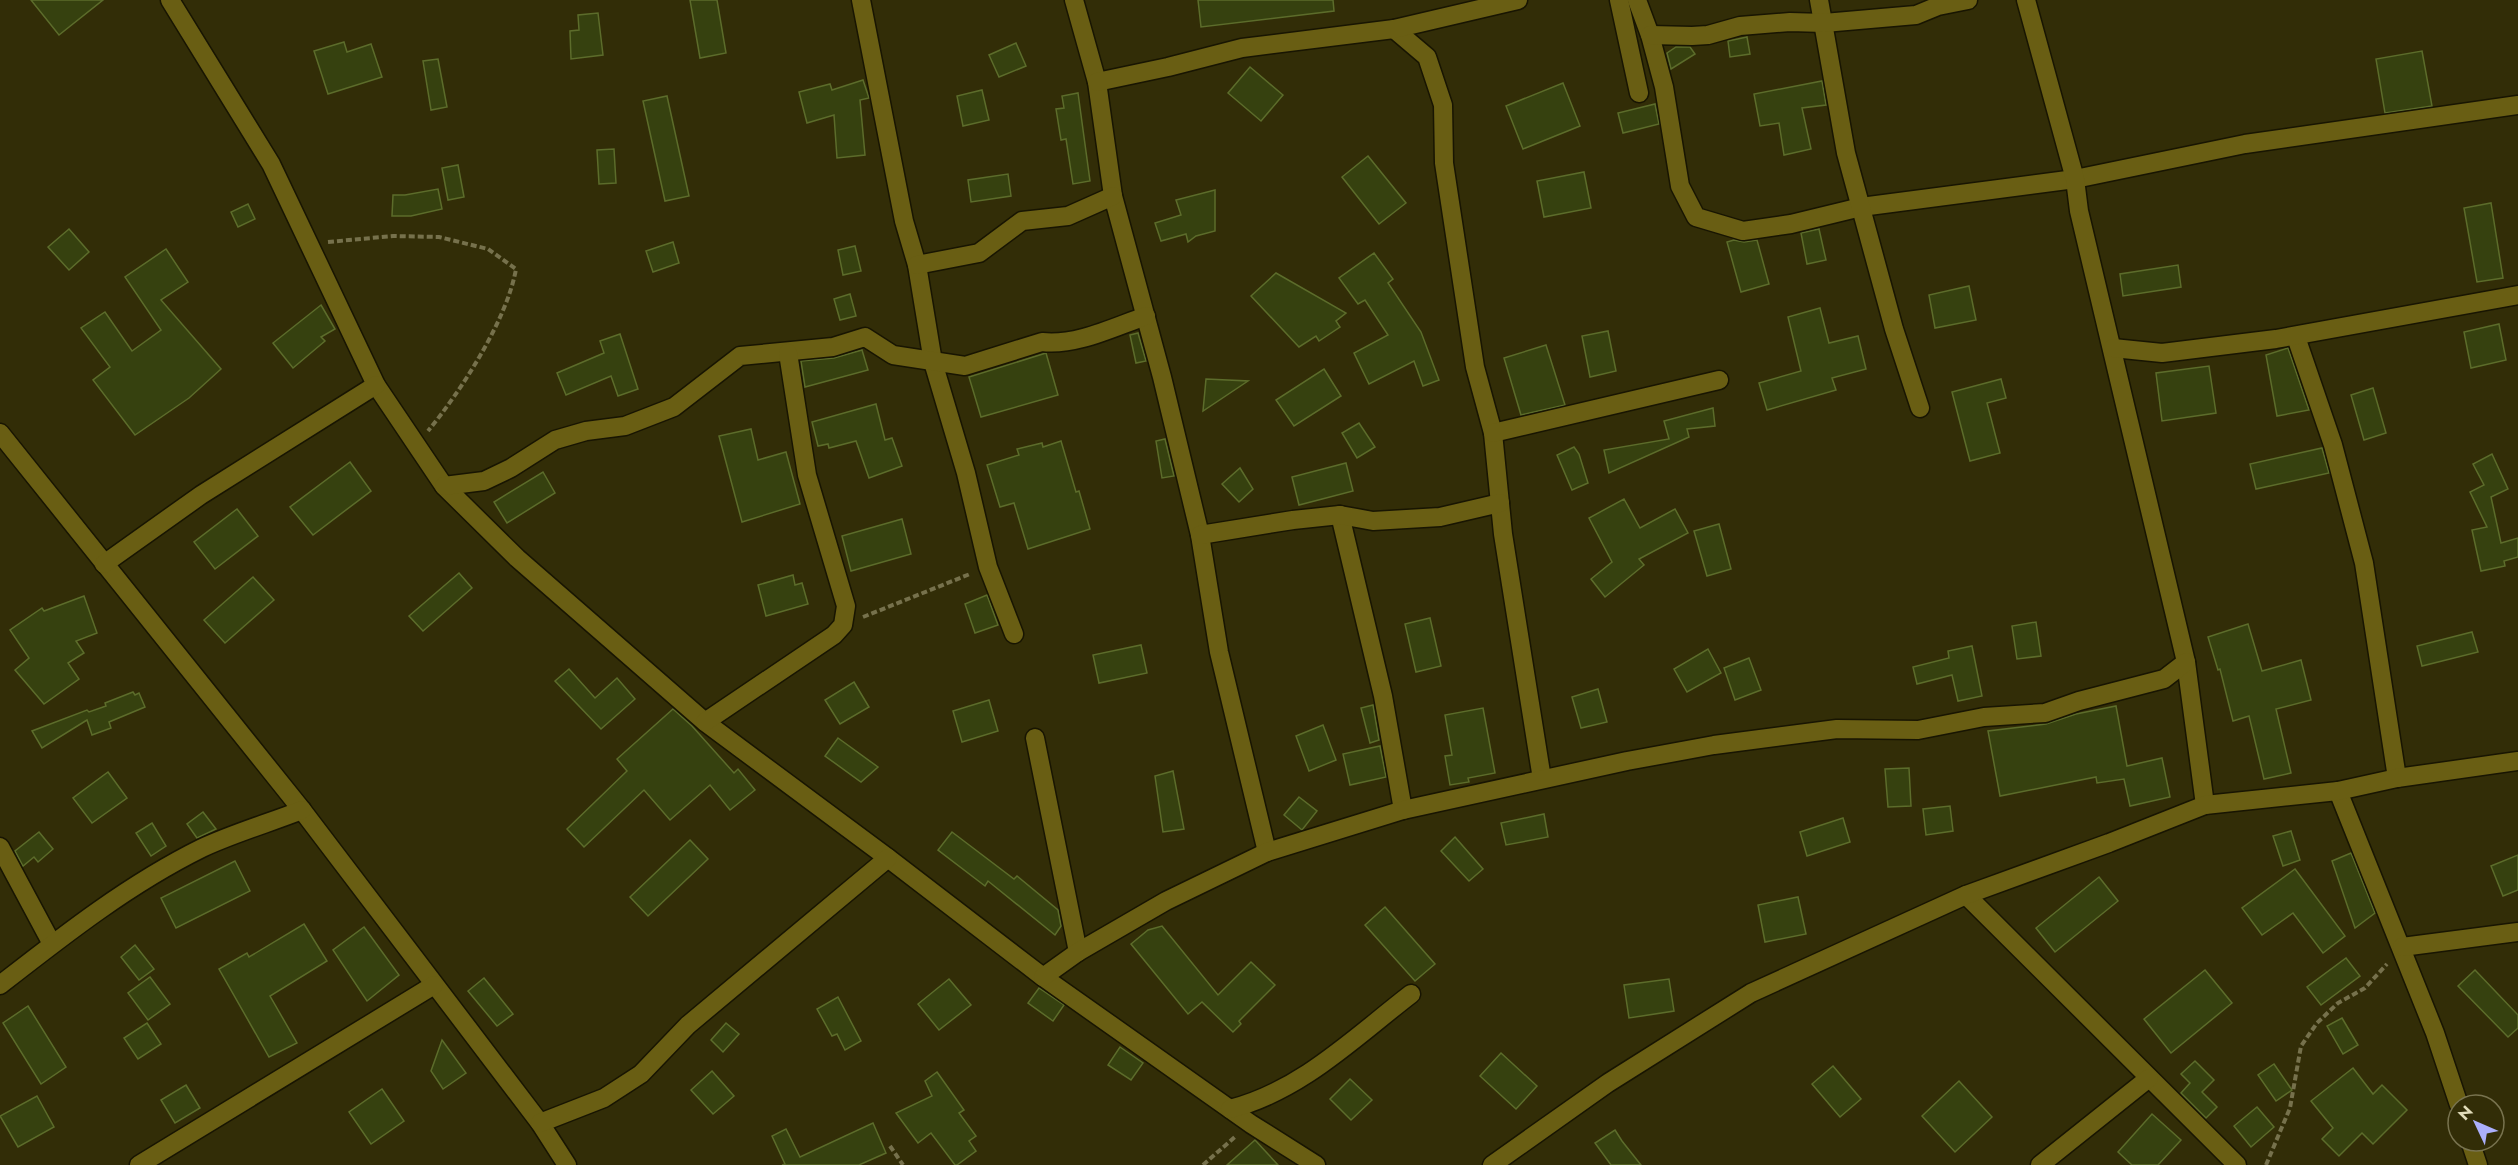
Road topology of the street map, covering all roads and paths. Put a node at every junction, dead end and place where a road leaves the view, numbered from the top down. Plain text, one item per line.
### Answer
1 (170, 0) edge
2 (861, 0) edge
3 (1074, 0) edge
4 (1518, 0) edge
5 (1619, 0) edge
6 (1637, 0) edge
7 (1819, 0) edge
8 (1968, 0) edge
9 (2026, 0) edge
10 (1824, 23) junction
11 (1394, 29) junction
12 (1650, 35) junction
13 (1097, 81) junction
14 (1639, 93) dead end
15 (2518, 105) edge
16 (2075, 179) junction
17 (1113, 196) junction
18 (1861, 207) junction
19 (311, 244) junction
20 (917, 265) junction
21 (2518, 295) edge
22 (1146, 316) junction
23 (2296, 337) junction
24 (2113, 348) junction
25 (788, 353) junction
26 (933, 362) junction
27 (1719, 380) dead end
28 (376, 385) junction
29 (1920, 408) dead end
30 (1493, 433) junction
31 (1, 436) edge
32 (416, 445) junction
33 (444, 486) junction
34 (1500, 503) junction
35 (1340, 515) junction
36 (1200, 535) junction
37 (104, 564) junction
38 (988, 567) junction
39 (843, 625) junction
40 (1014, 634) dead end
41 (2186, 662) junction
42 (705, 722) junction
43 (1035, 738) dead end
44 (2518, 761) edge
45 (2397, 778) junction
46 (1542, 779) junction
47 (2338, 791) junction
48 (2205, 805) junction
49 (302, 810) junction
50 (1403, 810) junction
51 (0, 848) edge
52 (1267, 852) junction
53 (888, 858) junction
54 (1966, 895) junction
55 (2518, 932) edge
56 (52, 944) junction
57 (2402, 946) junction
58 (1078, 952) junction
59 (1042, 977) junction
60 (0, 985) edge
61 (434, 985) junction
62 (1411, 994) dead end
63 (2149, 1078) junction
64 (2454, 1093) edge
65 (1230, 1109) junction
66 (540, 1123) junction
67 (1251, 1124) junction
68 (890, 1146) dead end
69 (562, 1161) edge
70 (139, 1165) edge
71 (903, 1165) edge
72 (1203, 1165) edge
73 (1316, 1165) edge
74 (1492, 1165) edge
75 (2040, 1165) edge
76 (2237, 1165) edge
77 (2266, 1165) edge

1 - 19 street
2 - 20 street
3 - 13 street
4 - 11 street
5 - 14 street
6 - 12 street
7 - 10 street
8 - 10 street
9 - 16 street
10 - 12 street
10 - 18 street
11 - 13 street
11 - 30 street
12 - 18 street
13 - 17 street
15 - 16 street
16 - 18 street
16 - 24 street
17 - 20 street
17 - 22 street
18 - 29 street
19 - 28 street
19 - 32 path
20 - 26 street
21 - 23 street
22 - 26 street
22 - 36 street
23 - 24 street
23 - 45 street
24 - 41 street
25 - 26 street
25 - 33 street
25 - 39 street
26 - 38 street
27 - 30 street
28 - 32 street
28 - 37 street
30 - 34 street
31 - 37 street
32 - 33 street
33 - 42 street
34 - 35 street
34 - 46 street
35 - 36 street
35 - 50 street
36 - 52 street
37 - 49 street
38 - 39 path
38 - 40 street
39 - 42 street
41 - 46 street
41 - 48 street
42 - 53 street
43 - 58 street
44 - 45 street
45 - 47 street
46 - 50 street
47 - 48 street
47 - 57 street
48 - 54 street
49 - 56 street
49 - 61 street
50 - 52 street
51 - 56 street
52 - 58 street
53 - 59 street
53 - 66 street
54 - 63 street
54 - 74 street
55 - 57 street
56 - 60 street
57 - 64 street
57 - 77 path
58 - 59 street
59 - 65 street
61 - 66 street
61 - 70 street
62 - 65 street
63 - 75 street
63 - 76 street
65 - 67 street
66 - 69 street
67 - 72 path
67 - 73 street
68 - 71 path

